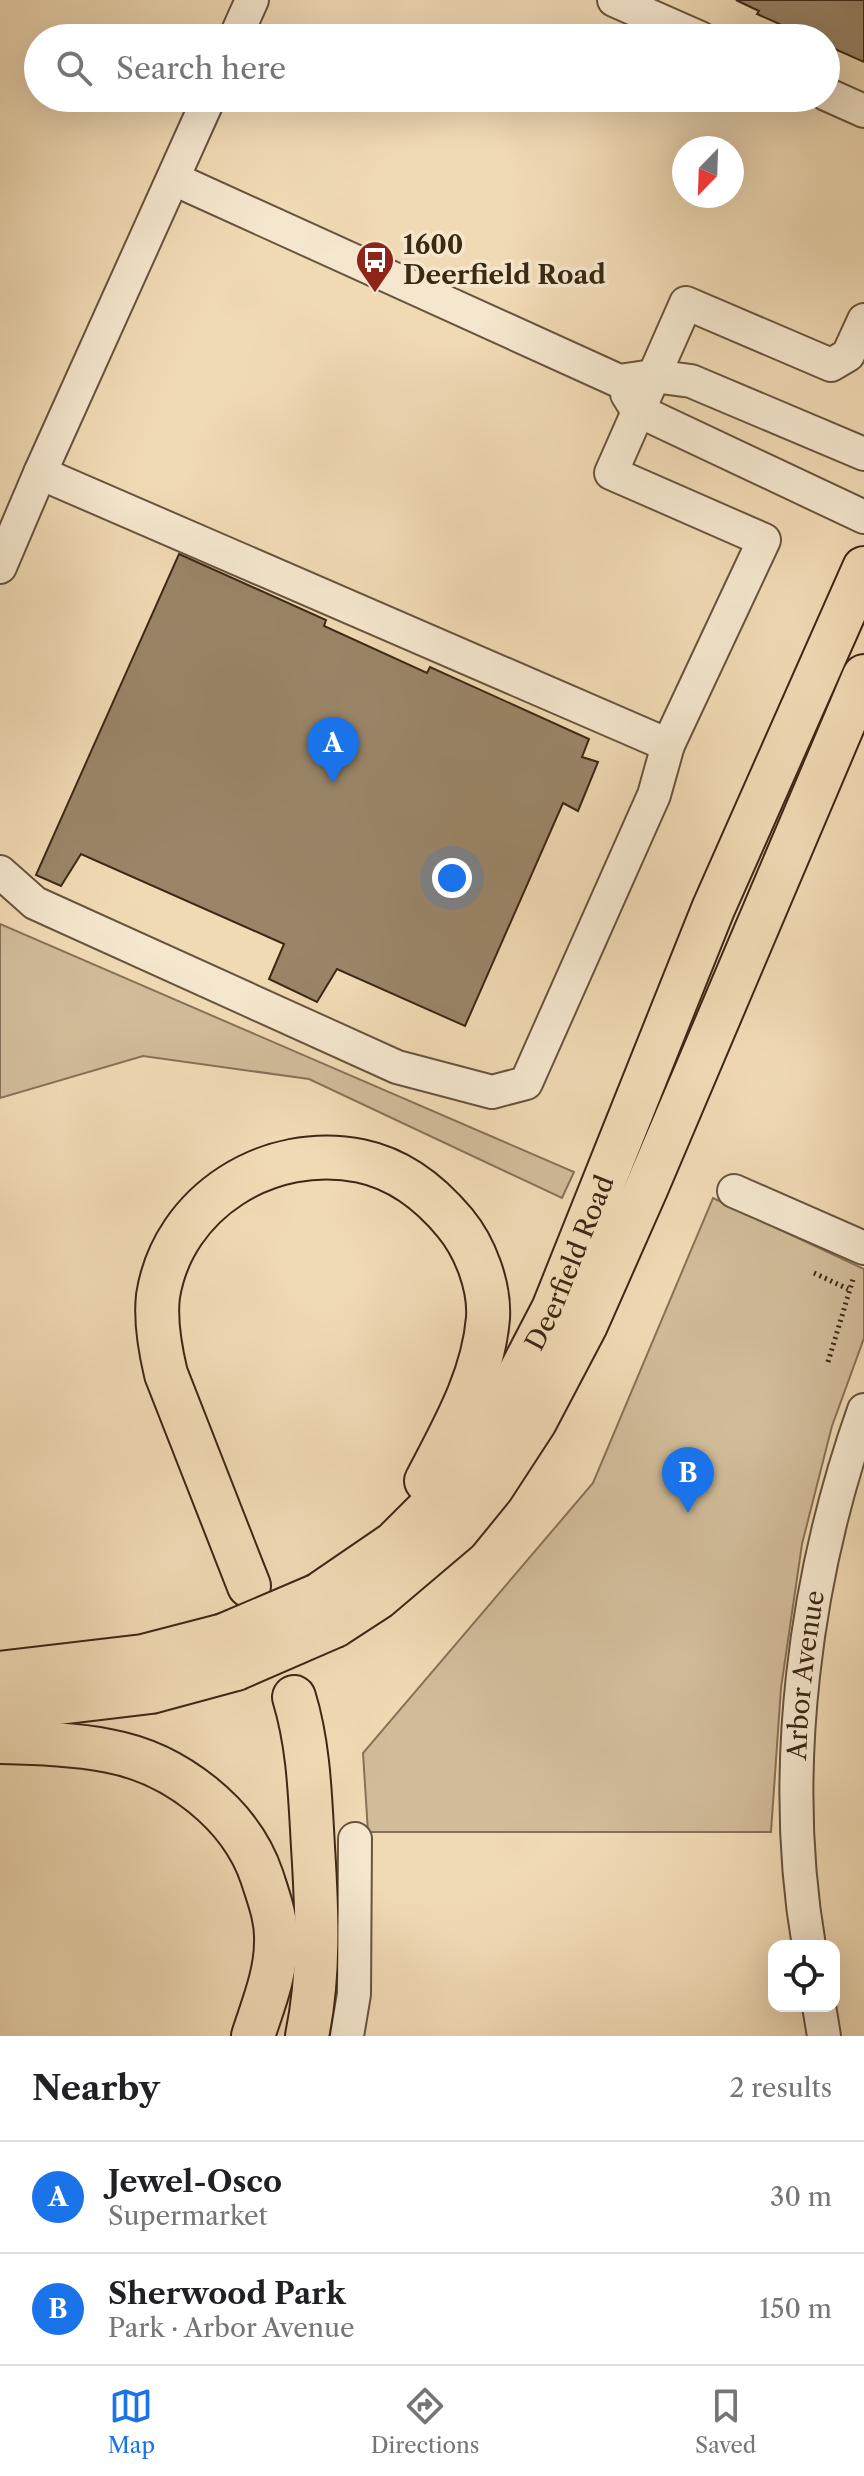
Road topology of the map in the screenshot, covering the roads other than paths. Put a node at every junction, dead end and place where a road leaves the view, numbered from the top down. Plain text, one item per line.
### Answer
1 (252, 0) edge
2 (614, 0) edge
3 (241, 24) edge
4 (668, 24) edge
5 (840, 100) edge
6 (864, 111) edge
7 (203, 112) edge
8 (174, 179) junction
9 (864, 320) edge
10 (653, 376) junction
11 (619, 381) junction
12 (637, 410) junction
13 (864, 454) edge
14 (40, 473) junction
15 (864, 517) edge
16 (0, 567) edge
17 (864, 568) edge
18 (864, 676) edge
19 (668, 745) junction
20 (0, 872) edge
21 (627, 1127) junction
22 (664, 1146) junction
23 (734, 1191) dead end
24 (861, 1257) edge
25 (864, 1410) edge
26 (394, 1543) junction
27 (249, 1586) dead end
28 (326, 1610) junction
29 (230, 1652) junction
30 (0, 1673) edge
31 (294, 1697) dead end
32 (0, 1710) edge
33 (0, 1742) edge
34 (355, 1839) dead end
35 (808, 1940) edge
36 (820, 2012) edge
37 (253, 2036) edge
38 (307, 2036) edge
39 (347, 2036) edge
40 (824, 2036) edge

1 - 3 street
2 - 4 street
5 - 6 street
7 - 8 street
8 - 11 street
8 - 14 street
9 - 10 street
10 - 11 street
10 - 12 street
10 - 13 street
11 - 12 street
12 - 15 street
12 - 19 street
14 - 16 street
14 - 19 street
17 - 21 main road, Deerfield Road
18 - 22 main road, Deerfield Road
19 - 20 street
21 - 22 street
21 - 26 main road, Deerfield Road
22 - 28 main road, Deerfield Road
23 - 24 street
25 - 35 street, Arbor Avenue
26 - 27 main road
26 - 28 main road, Deerfield Road
28 - 29 main road, Deerfield Road, bridge
29 - 30 main road, Deerfield Road
29 - 32 main road, Deerfield Road
31 - 38 main road
33 - 37 main road
34 - 39 street
36 - 40 street

